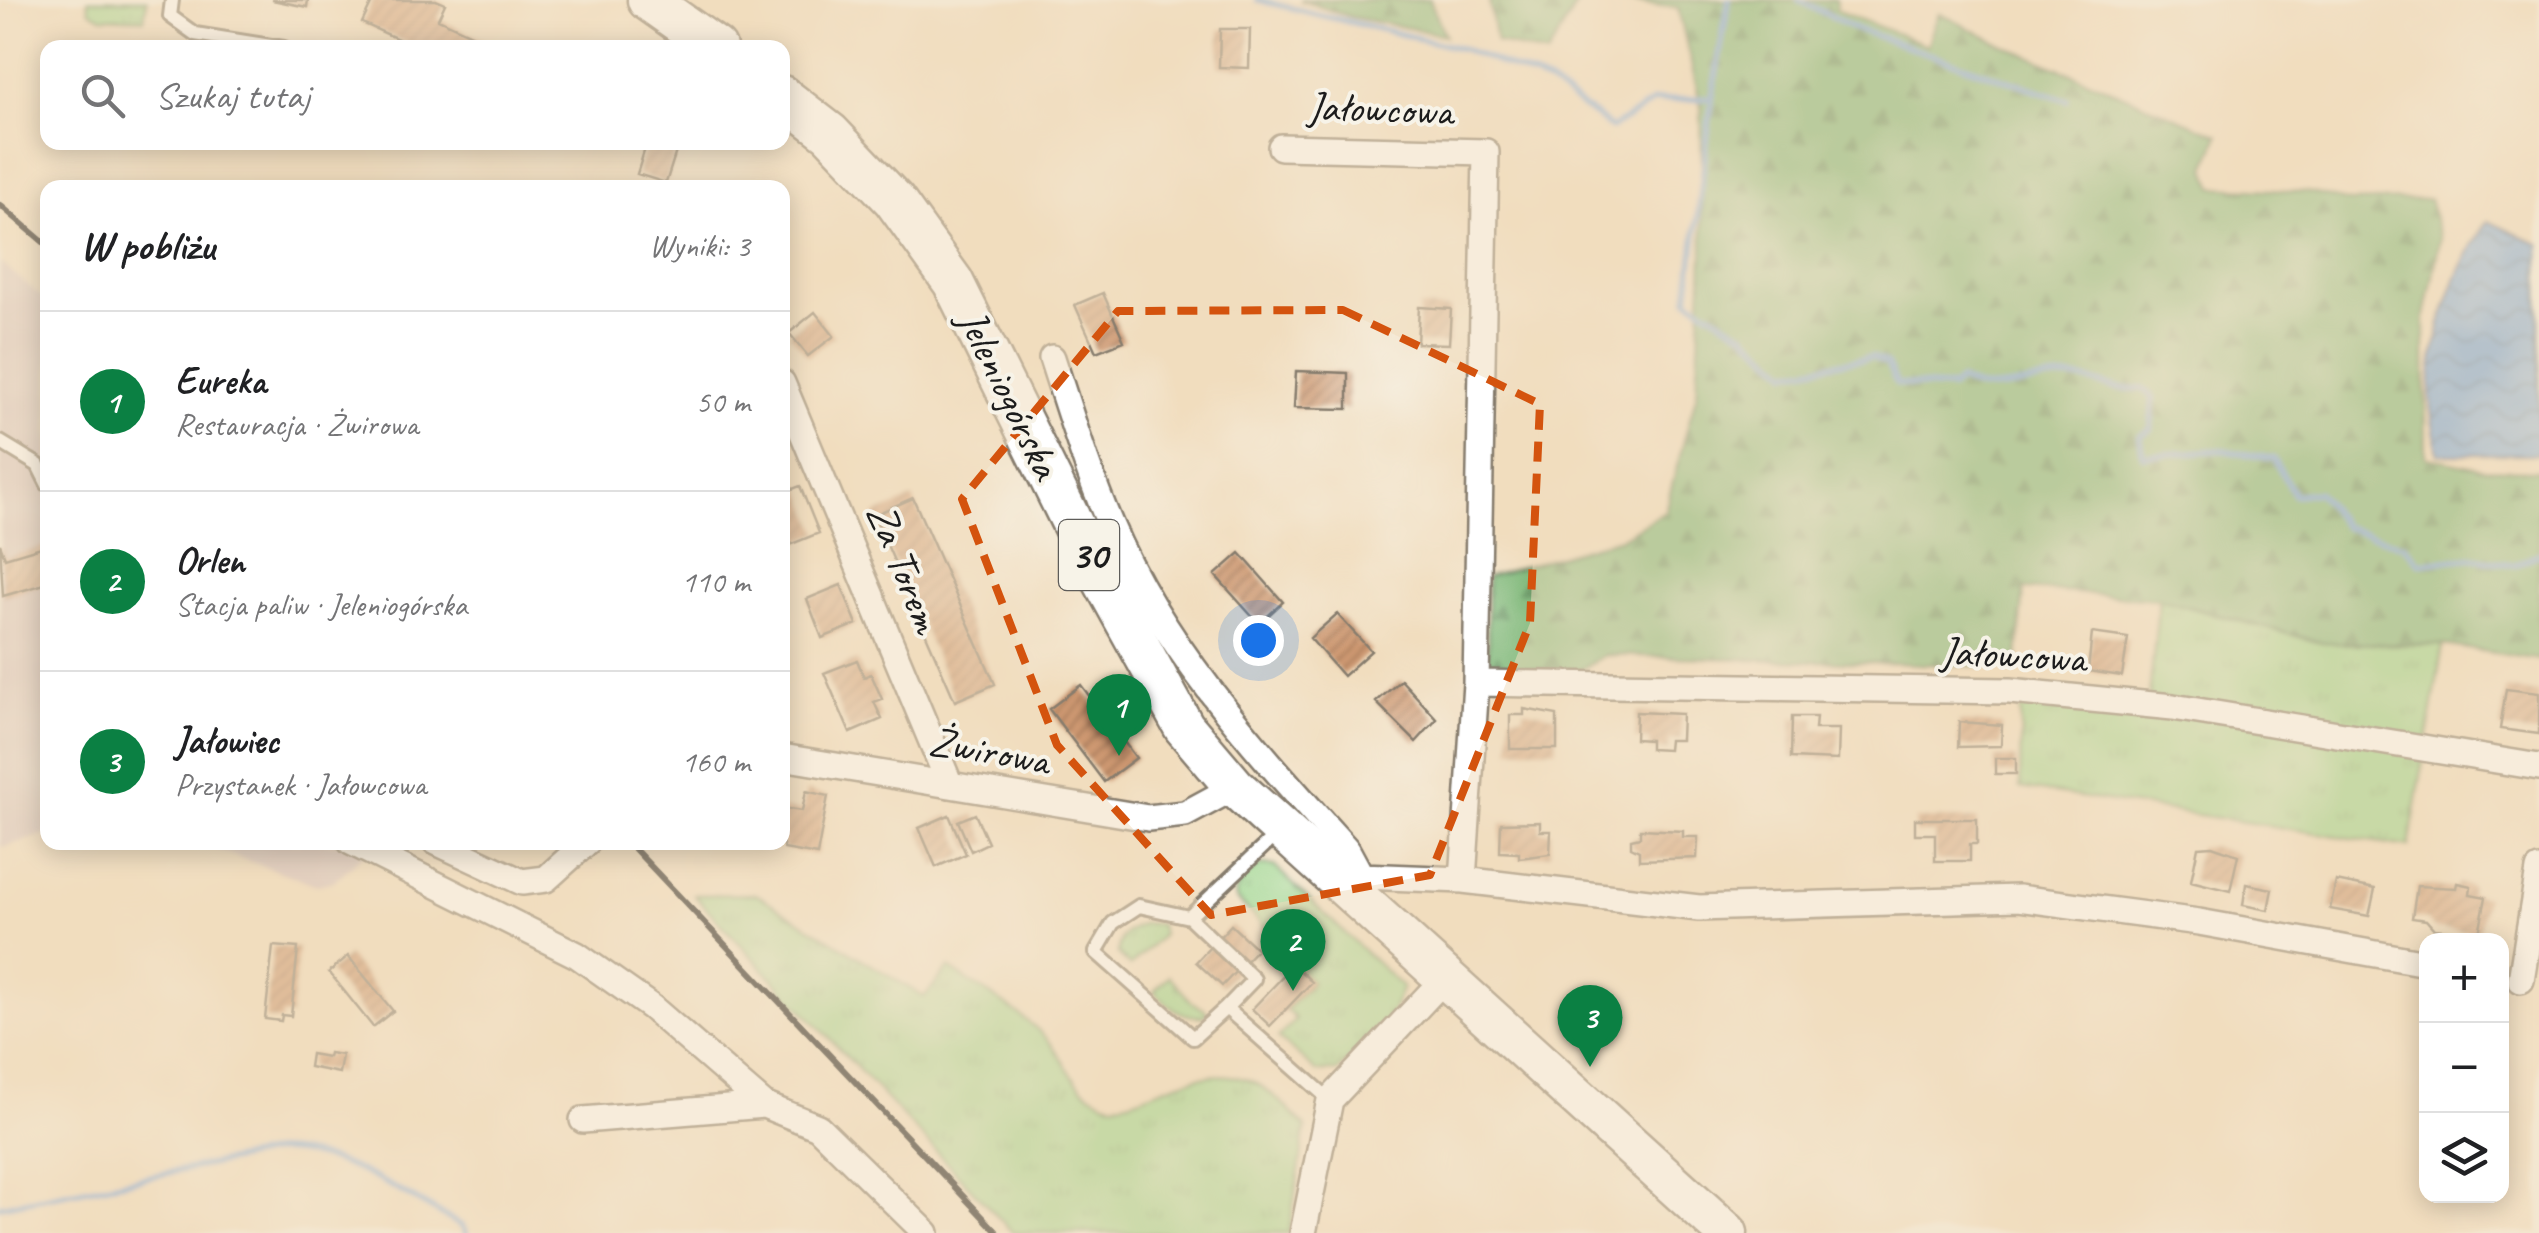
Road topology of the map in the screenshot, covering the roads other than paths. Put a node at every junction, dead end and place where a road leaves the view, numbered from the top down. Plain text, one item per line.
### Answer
1 (172, 0) edge
2 (648, 0) edge
3 (233, 40) edge
4 (705, 40) edge
5 (790, 102) edge
6 (1282, 146) dead end
7 (1052, 358) dead end
8 (790, 402) edge
9 (0, 442) edge
10 (40, 469) edge
11 (1476, 682) junction
12 (790, 753) edge
13 (2539, 767) edge
14 (950, 785) junction
15 (1235, 787) junction
16 (1282, 830) junction
17 (367, 850) edge
18 (453, 850) edge
19 (578, 851) edge
20 (2539, 870) edge
21 (1350, 878) junction
22 (1463, 880) junction
23 (1189, 917) junction
24 (2419, 962) edge
25 (1446, 977) junction
26 (2520, 980) edge
27 (1226, 1008) junction
28 (1330, 1100) junction
29 (764, 1105) junction
30 (583, 1120) dead end
31 (926, 1233) edge
32 (1303, 1233) edge
33 (1727, 1233) edge

1 - 3 lane
2 - 4 main road
5 - 15 main road, Jeleniogórska / 30
6 - 11 street, Jałowcowa
7 - 21 street
8 - 14 street, Za Torem
9 - 10 lane
11 - 13 street, Jałowcowa
11 - 22 street, Jałowcowa
12 - 14 street, Żwirowa
14 - 15 street, Żwirowa
15 - 16 main road, Jeleniogórska / 30
16 - 21 main road, Jeleniogórska / 30
16 - 23 lane
17 - 29 street
18 - 19 street
20 - 26 street
21 - 22 street
21 - 25 main road, Jeleniogórska / 30
22 - 24 street
23 - 27 lane
23 - 27 lane
25 - 28 street
25 - 33 main road, 30
27 - 28 lane
28 - 32 street
29 - 30 street
29 - 31 street

